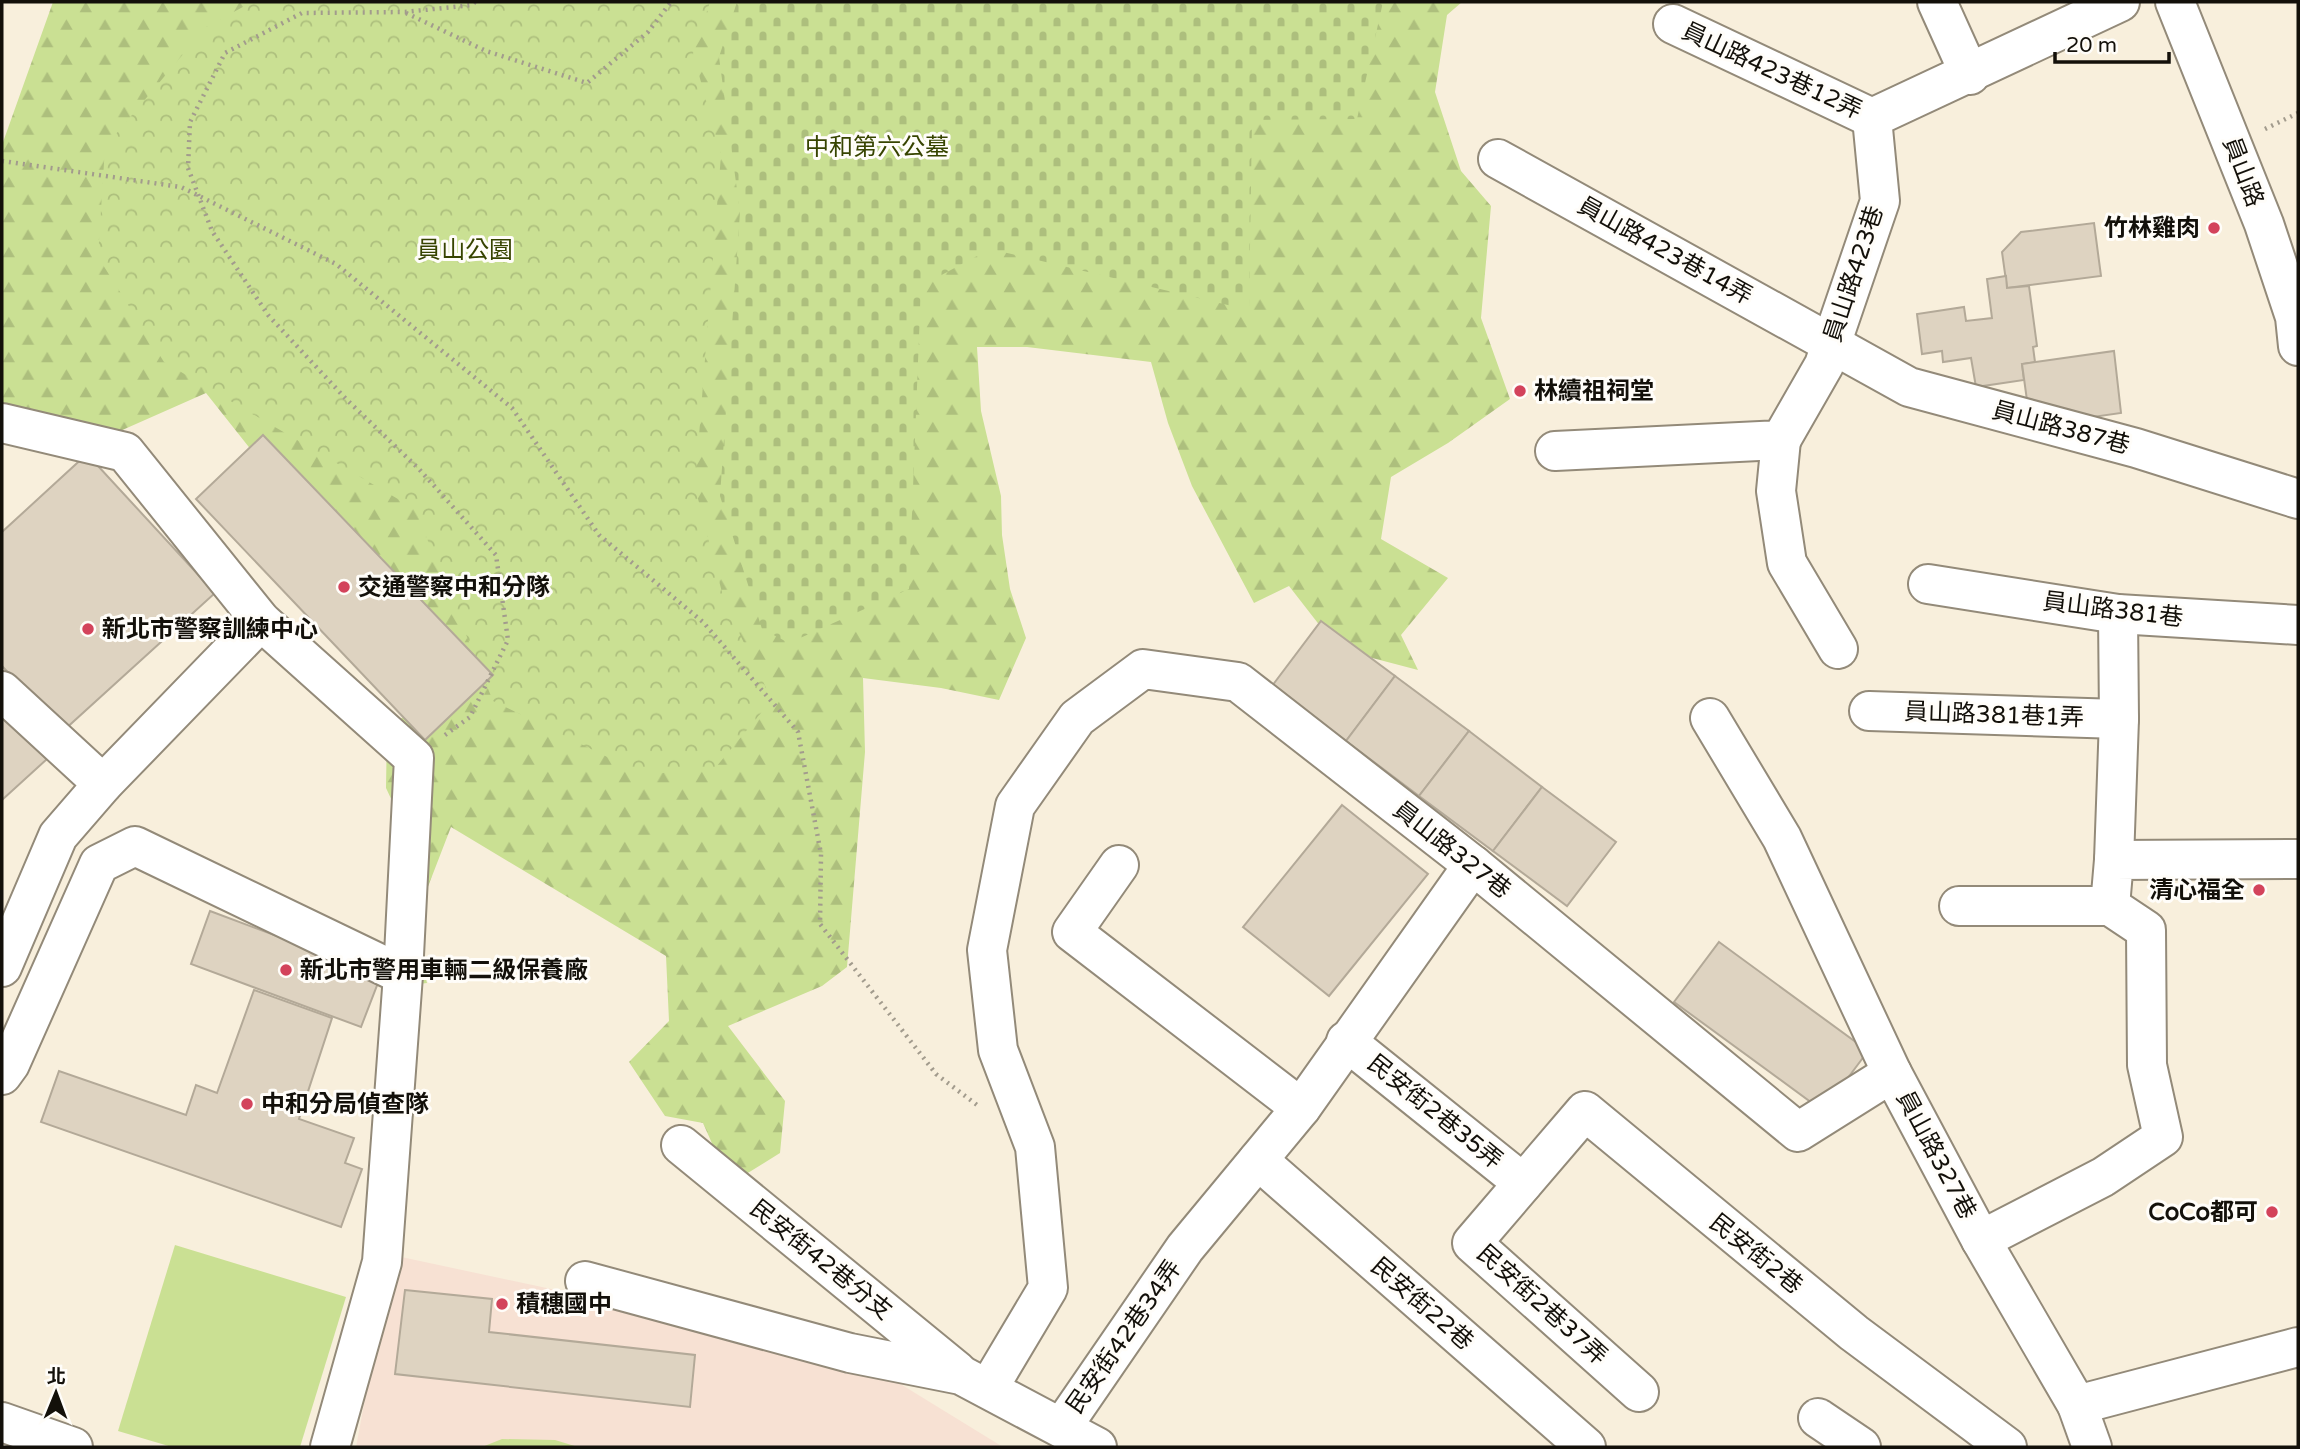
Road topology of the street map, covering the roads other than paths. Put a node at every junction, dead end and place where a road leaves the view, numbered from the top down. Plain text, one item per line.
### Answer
1 (1937, 2) edge
2 (2120, 2) edge
3 (2175, 2) edge
4 (1673, 24) dead end
5 (1970, 75) junction
6 (1872, 118) junction
7 (1498, 159) dead end
8 (2297, 327) edge
9 (1832, 342) junction
10 (2, 423) edge
11 (1781, 440) junction
12 (1555, 451) dead end
13 (2298, 499) edge
14 (1928, 584) dead end
15 (2118, 614) junction
16 (261, 621) junction
17 (2298, 625) edge
18 (1838, 649) dead end
19 (2, 691) edge
20 (1869, 711) dead end
21 (1710, 718) dead end
22 (2119, 719) junction
23 (103, 784) junction
24 (2298, 859) edge
25 (2114, 860) junction
26 (1119, 865) dead end
27 (1473, 865) junction
28 (1959, 906) dead end
29 (2110, 906) junction
30 (2, 967) edge
31 (403, 975) junction
32 (1346, 1041) junction
33 (1892, 1073) junction
34 (2, 1075) edge
35 (1301, 1108) junction
36 (681, 1145) dead end
37 (1258, 1160) junction
38 (1523, 1183) junction
39 (1981, 1240) junction
40 (585, 1281) dead end
41 (2298, 1347) edge
42 (975, 1381) junction
43 (1639, 1392) dead end
44 (2077, 1405) junction
45 (1818, 1419) dead end
46 (2, 1422) edge
47 (1062, 1427) junction
48 (73, 1447) edge
49 (330, 1447) edge
50 (1097, 1447) edge
51 (1586, 1447) edge
52 (1861, 1447) edge
53 (2007, 1447) edge
54 (2092, 1447) edge

1 - 5 street
2 - 5 street
3 - 8 street, 員山路
4 - 6 street, 員山路423巷12弄
5 - 6 street
6 - 9 street, 員山路423巷
7 - 9 street, 員山路423巷14弄
9 - 11 street, 員山路423巷
9 - 13 street, 員山路387巷
10 - 16 street
11 - 12 street
11 - 18 street, 員山路423巷
14 - 15 street, 員山路381巷
15 - 17 street, 員山路381巷
15 - 22 street
16 - 23 street
16 - 31 street
19 - 23 street
20 - 22 street, 員山路381巷1弄
21 - 33 street
22 - 25 street
23 - 30 street
24 - 25 street
25 - 29 street
26 - 35 street
27 - 32 street, 民安街42巷34弄
27 - 33 street, 員山路327巷
27 - 42 street, 員山路327巷
28 - 29 street
29 - 39 street
31 - 34 street
31 - 49 street
32 - 35 street, 民安街42巷34弄
32 - 38 street, 民安街2巷35弄
33 - 39 street, 員山路327巷
35 - 37 street, 民安街42巷34弄
36 - 42 street, 民安街42巷分支
37 - 47 street, 民安街42巷34弄
37 - 51 street, 民安街22巷
38 - 43 street, 民安街2巷37弄
38 - 53 street, 民安街2巷
39 - 44 street, 員山路327巷
40 - 42 street
41 - 44 street
42 - 47 street
44 - 54 street, 員山路327巷
45 - 52 street
46 - 48 street
47 - 50 street

